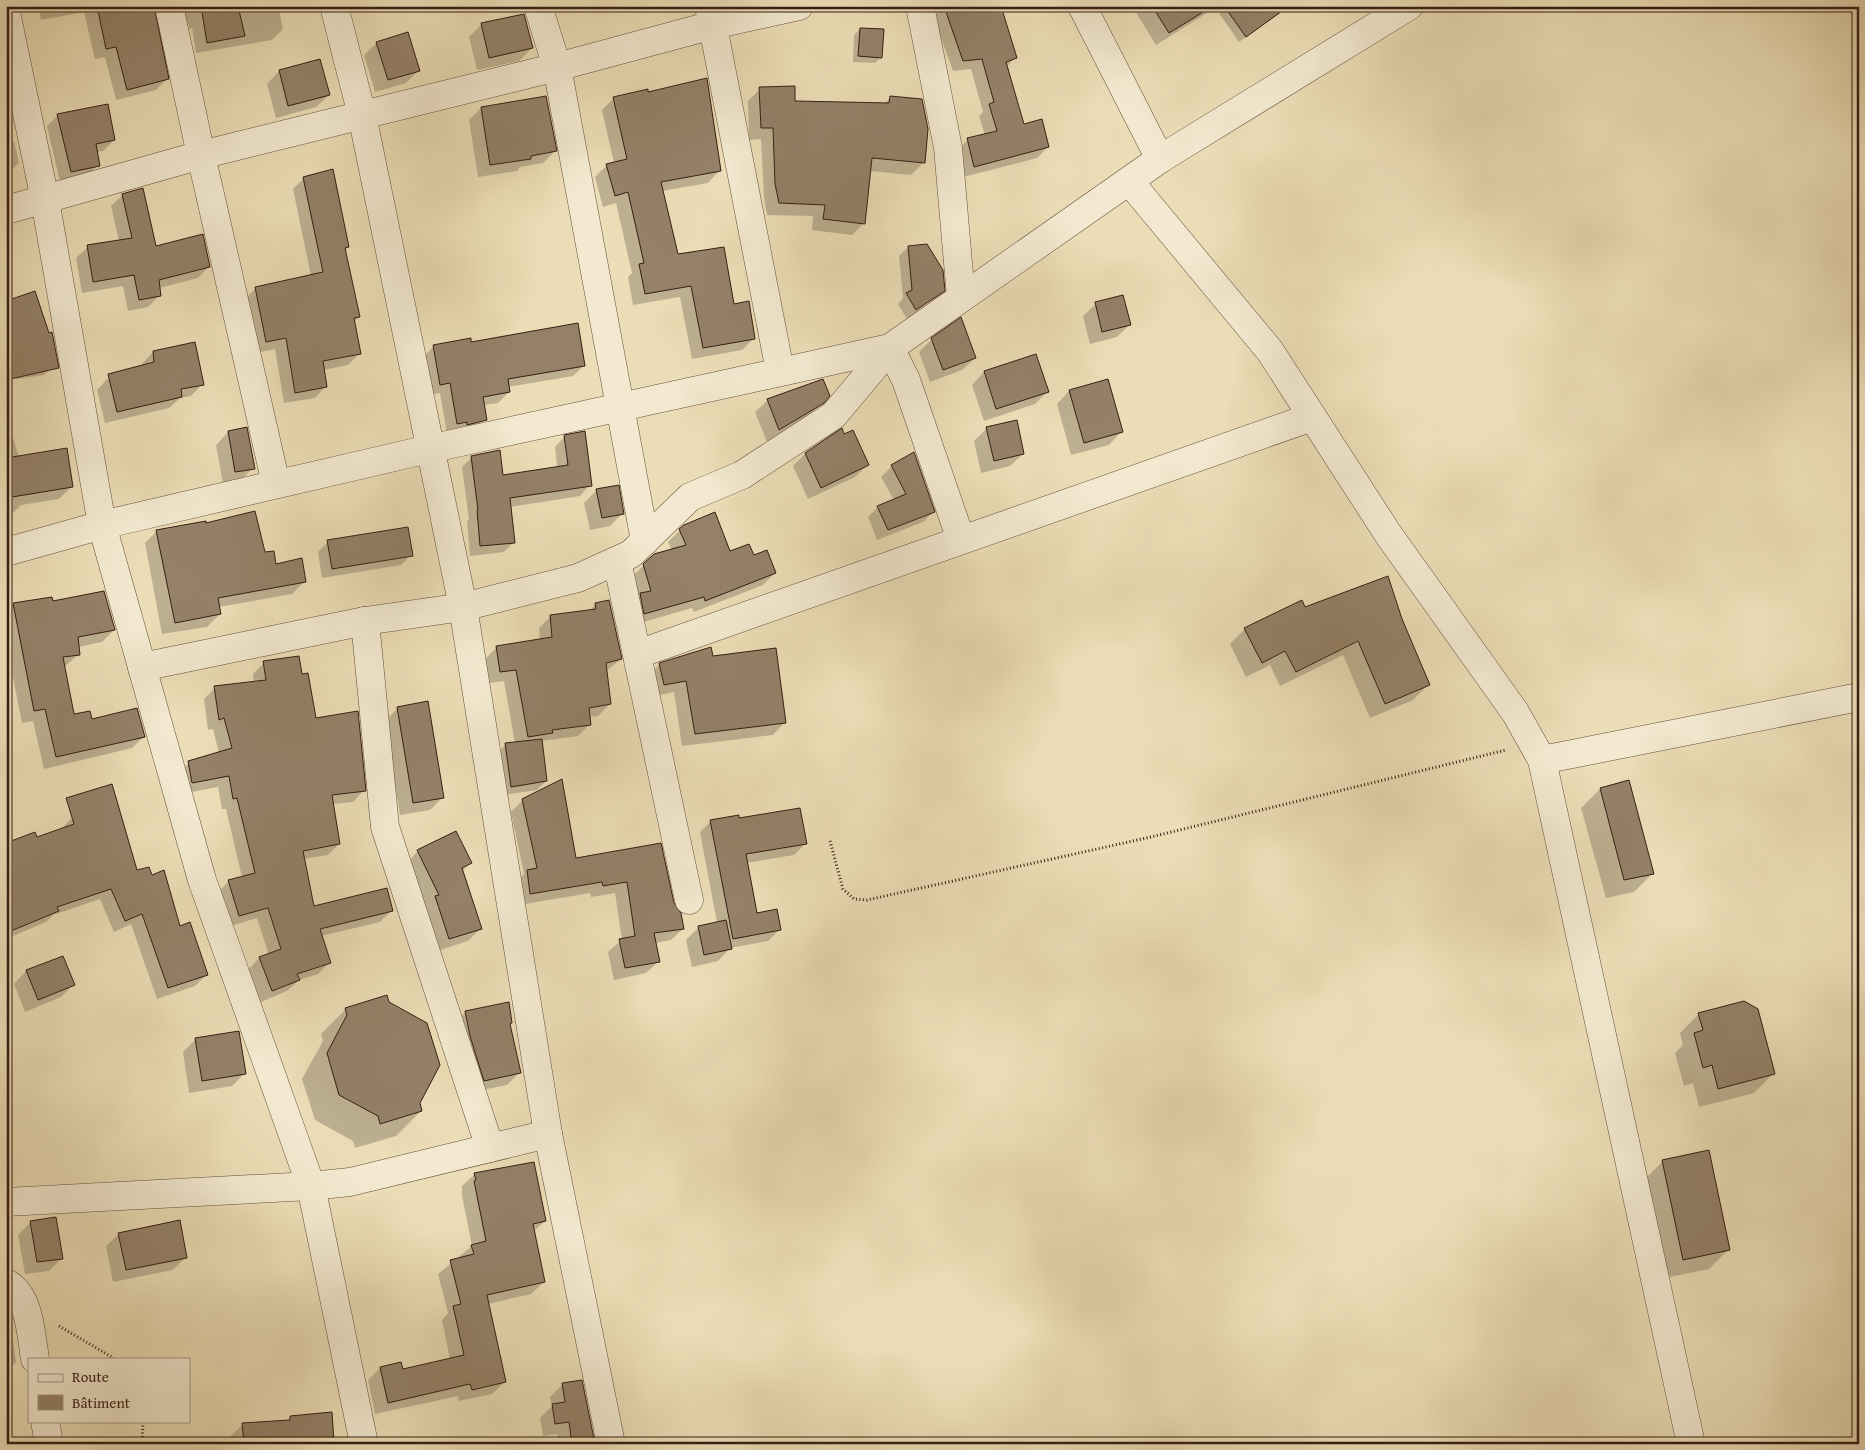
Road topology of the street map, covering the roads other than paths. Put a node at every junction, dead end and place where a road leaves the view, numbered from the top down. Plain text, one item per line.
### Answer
1 (169, 6) edge
2 (334, 6) edge
3 (538, 6) edge
4 (799, 6) edge
5 (920, 6) edge
6 (1082, 6) edge
7 (1409, 6) edge
8 (6, 12) edge
9 (711, 16) edge
10 (557, 67) junction
11 (362, 115) junction
12 (201, 155) junction
13 (1160, 159) junction
14 (1130, 181) junction
15 (45, 200) junction
16 (6, 210) edge
17 (961, 297) junction
18 (890, 348) junction
19 (780, 371) junction
20 (618, 406) junction
21 (1312, 417) junction
22 (429, 449) junction
23 (276, 484) junction
24 (102, 525) junction
25 (646, 540) junction
26 (961, 540) junction
27 (6, 552) edge
28 (616, 561) junction
29 (463, 607) junction
30 (365, 621) junction
31 (638, 654) junction
32 (142, 667) junction
33 (1859, 696) edge
34 (1538, 752) junction
35 (689, 900) dead end
36 (548, 1134) junction
37 (490, 1148) junction
38 (311, 1186) junction
39 (6, 1202) edge
40 (6, 1283) edge
41 (35, 1358) edge
42 (45, 1422) edge
43 (48, 1444) edge
44 (364, 1444) edge
45 (611, 1444) edge
46 (1691, 1444) edge

1 - 12 street
2 - 11 street
3 - 10 street
4 - 9 street
5 - 17 street
6 - 13 street
7 - 13 street
8 - 15 street
9 - 10 street
9 - 19 street
10 - 11 street
10 - 20 street
11 - 12 street
11 - 22 street
12 - 15 street
12 - 23 street
13 - 14 street
14 - 17 street
14 - 21 street
15 - 16 street
15 - 24 street
17 - 18 street
18 - 19 street
18 - 25 street
18 - 26 street
19 - 20 street
20 - 22 street
20 - 25 street
21 - 26 street
21 - 34 street
22 - 23 street
22 - 29 street
23 - 24 street
24 - 27 street
24 - 32 street
25 - 28 street
26 - 31 street
28 - 29 street
28 - 31 street
29 - 30 street
29 - 36 street
30 - 32 street
30 - 37 street
31 - 35 street
32 - 38 street
33 - 34 street
34 - 46 street
36 - 37 street
36 - 45 street
37 - 38 street
38 - 39 street
38 - 44 street
40 - 41 street
42 - 43 street

